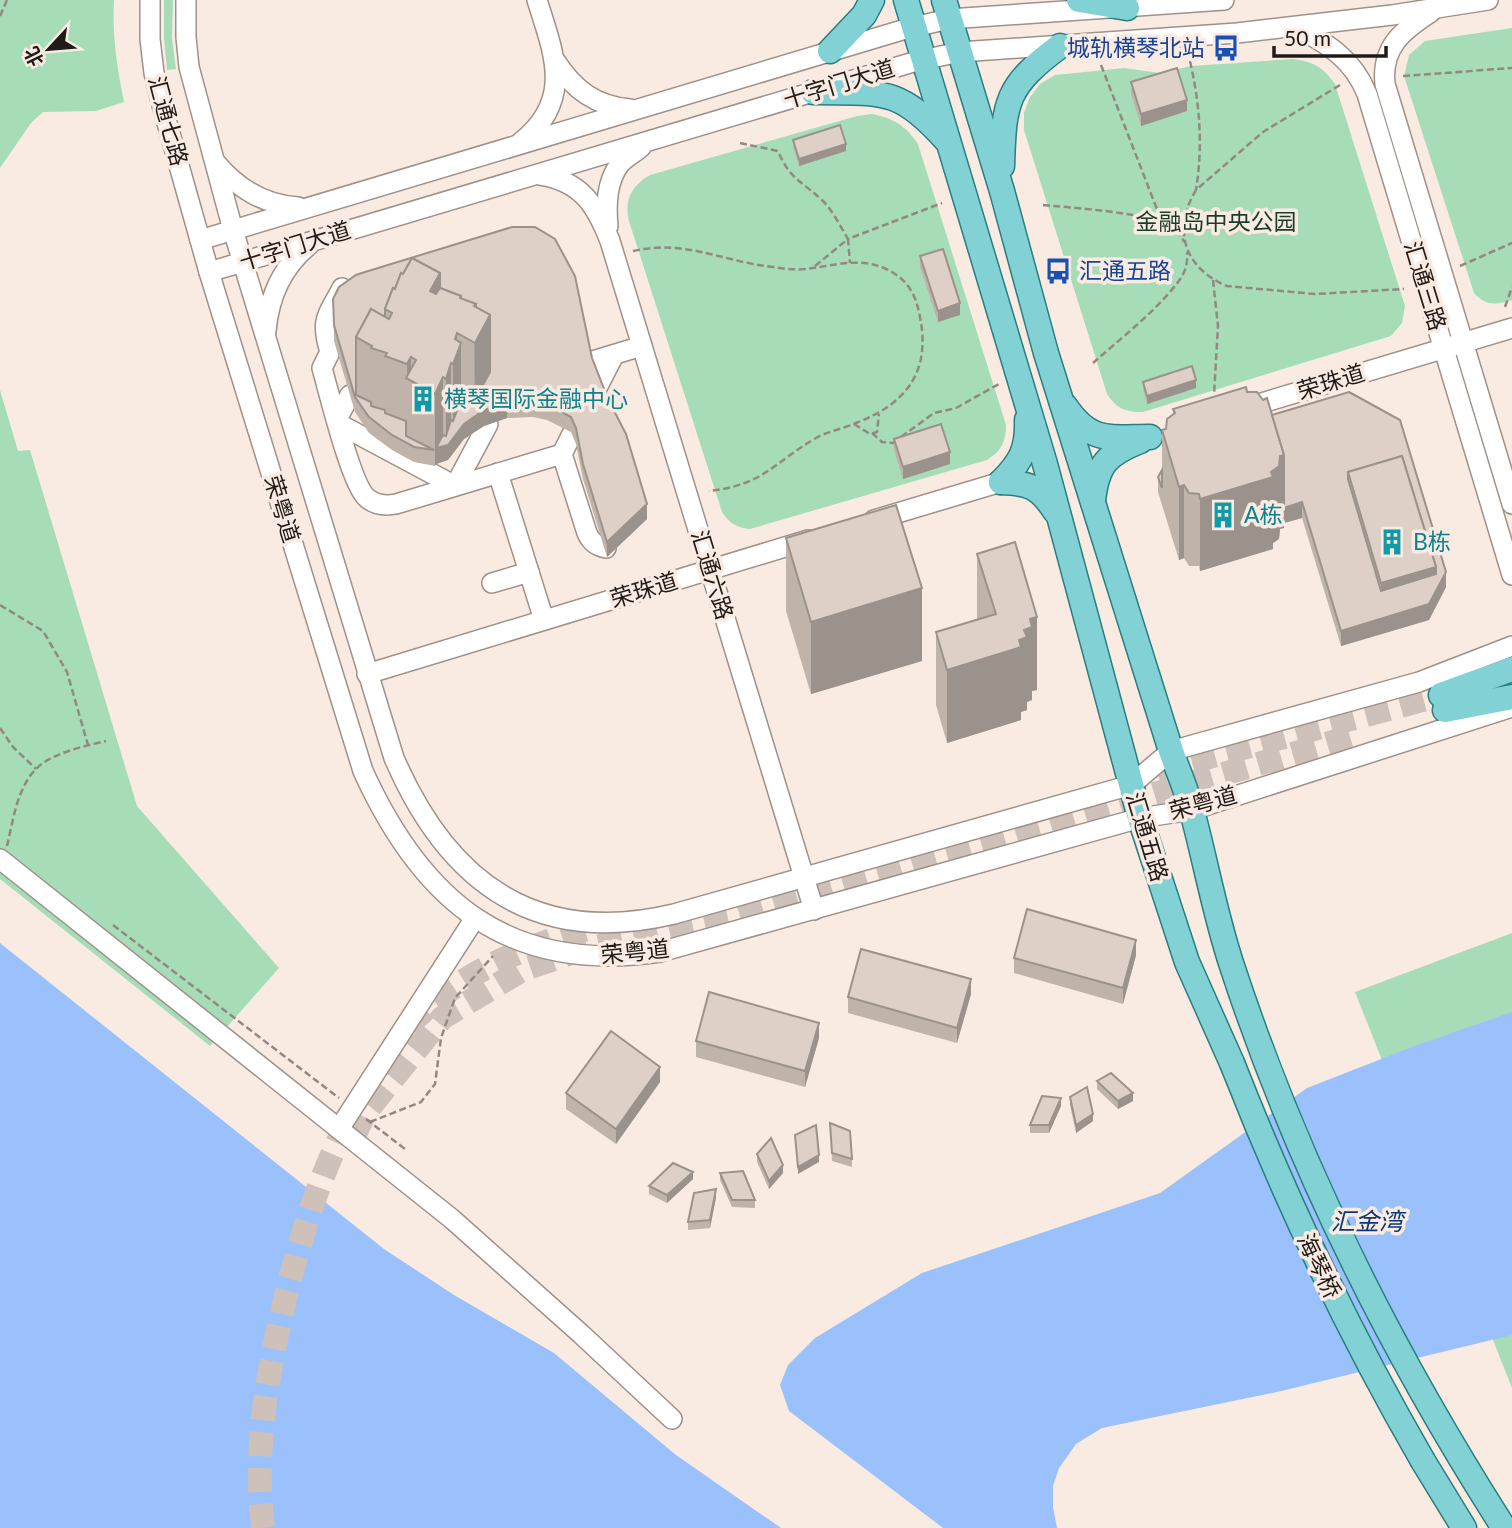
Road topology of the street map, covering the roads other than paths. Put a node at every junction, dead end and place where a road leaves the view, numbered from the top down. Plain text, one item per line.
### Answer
1 (150, 0) edge
2 (187, 0) edge
3 (537, 0) edge
4 (872, 0) edge
5 (906, 0) edge
6 (1079, 0) edge
7 (1224, 0) edge
8 (1489, 0) edge
9 (1127, 8) junction
10 (1438, 8) junction
11 (947, 10) edge
12 (914, 27) junction
13 (1296, 27) junction
14 (1060, 47) junction
15 (830, 51) junction
16 (960, 52) junction
17 (925, 60) junction
18 (556, 61) junction
19 (813, 92) junction
20 (635, 110) junction
21 (649, 141) junction
22 (518, 145) junction
23 (950, 145) junction
24 (214, 159) junction
25 (536, 175) junction
26 (378, 187) junction
27 (1002, 191) junction
28 (306, 208) junction
29 (388, 219) junction
30 (233, 230) junction
31 (200, 240) junction
32 (316, 240) junction
33 (610, 241) junction
34 (242, 263) junction
35 (209, 272) junction
36 (342, 288) edge
37 (1512, 328) edge
38 (265, 339) junction
39 (1463, 342) junction
40 (642, 346) junction
41 (1444, 348) junction
42 (614, 355) junction
43 (589, 362) edge
44 (597, 388) edge
45 (350, 395) edge
46 (1061, 399) junction
47 (1027, 401) junction
48 (1230, 413) edge
49 (338, 422) junction
50 (488, 424) edge
51 (572, 434) edge
52 (562, 454) junction
53 (498, 473) junction
54 (1001, 482) junction
55 (455, 486) junction
56 (1512, 504) edge
57 (1093, 505) junction
58 (1059, 516) junction
59 (856, 526) edge
60 (829, 534) edge
61 (606, 548) edge
62 (711, 570) junction
63 (528, 572) junction
64 (1512, 575) edge
65 (492, 583) dead end
66 (544, 620) junction
67 (1512, 646) edge
68 (1512, 669) edge
69 (367, 674) junction
70 (1512, 697) edge
71 (1512, 707) edge
72 (1171, 751) junction
73 (1131, 785) junction
74 (1192, 810) junction
75 (1140, 818) junction
76 (0, 859) edge
77 (804, 878) junction
78 (814, 910) junction
79 (475, 918) junction
80 (1263, 1051) joint
81 (1232, 1063) joint
82 (339, 1129) junction
83 (672, 1419) dead end
84 (1464, 1528) edge
85 (1504, 1528) edge

1 - 31 street, 汇通七路
2 - 24 street, 汇通七路
3 - 18 street
4 - 15 main road
5 - 12 main road, 汇通五路
6 - 9 main road
7 - 9 street, 十字门大道
8 - 10 street, 十字门大道
9 - 11 street, 十字门大道
10 - 13 street, 十字门大道
10 - 39 street, 汇通三路
11 - 12 street, 十字门大道
11 - 16 main road, 汇通五路
12 - 15 street, 十字门大道
12 - 17 main road, 汇通五路
13 - 14 street, 十字门大道
13 - 41 street, 汇通三路
14 - 16 street, 十字门大道
14 - 27 main road
15 - 20 street, 十字门大道
16 - 17 street, 十字门大道
16 - 27 main road, 汇通五路
17 - 19 street, 十字门大道
17 - 23 main road, 汇通五路
18 - 20 street
18 - 22 street
19 - 21 street, 十字门大道
19 - 23 main road
20 - 22 street, 十字门大道
21 - 25 street, 十字门大道
21 - 33 street, 汇通六路
22 - 26 street, 十字门大道
23 - 47 main road, 汇通五路
24 - 28 street
24 - 30 street, 汇通七路
25 - 29 street, 十字门大道
25 - 33 street, 汇通六路
26 - 28 street, 十字门大道
26 - 29 street
27 - 46 main road, 汇通五路
28 - 30 street, 十字门大道
29 - 32 street, 十字门大道
30 - 31 street, 十字门大道
30 - 34 street, 荣粤道
31 - 35 street, 荣粤道
32 - 34 street, 十字门大道
32 - 38 street
33 - 40 street, 汇通六路
34 - 35 street, 十字门大道
34 - 38 street, 荣粤道
35 - 79 street, 荣粤道
36 - 49 street
37 - 39 street, 荣珠道
38 - 69 street, 荣粤道
39 - 41 street, 荣珠道
39 - 56 street, 汇通三路
40 - 42 street
40 - 62 street, 汇通六路
41 - 48 street, 荣珠道
41 - 64 street, 汇通三路
42 - 43 street
42 - 44 street
45 - 49 street
46 - 57 main road, 汇通五路
46 - 57 main road
47 - 54 main road
47 - 58 main road, 汇通五路
49 - 55 street
49 - 55 street
50 - 55 street
51 - 52 street
52 - 53 street
52 - 61 street
53 - 55 street
53 - 63 street
54 - 58 main road
54 - 59 street
57 - 72 main road, 汇通五路
58 - 73 main road, 汇通五路
60 - 62 street, 荣珠道
62 - 66 street, 荣珠道
62 - 77 street, 汇通六路
63 - 65 street
63 - 66 street
66 - 69 street, 荣珠道
67 - 72 street, 荣粤道
68 - 70 main road
69 - 77 street, 荣粤道
71 - 74 street, 荣粤道
72 - 73 street, 荣粤道
72 - 74 main road, 汇通五路
73 - 75 main road, 汇通五路
73 - 77 street, 荣粤道
74 - 75 street, 荣粤道
74 - 80 main road, 汇通五路
75 - 78 street, 荣粤道
75 - 81 main road, 汇通五路
76 - 82 street
77 - 78 street, 汇通六路
78 - 79 street, 荣粤道
79 - 82 street
80 - 85 main road, 海琴桥
81 - 84 main road, 海琴桥, bridge
82 - 83 street

